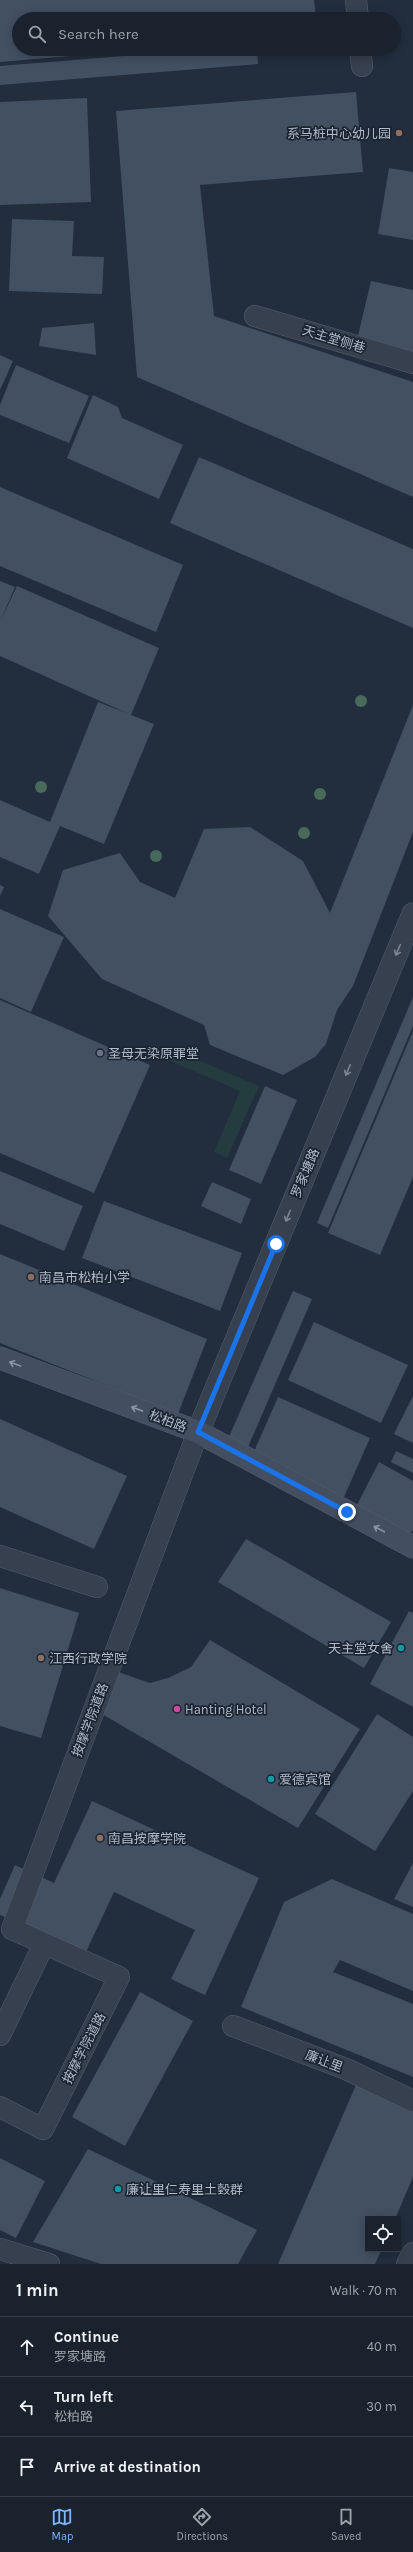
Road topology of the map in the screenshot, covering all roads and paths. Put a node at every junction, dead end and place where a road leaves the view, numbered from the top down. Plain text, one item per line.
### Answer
1 (356, 0) edge
2 (357, 12) edge
3 (255, 316) dead end
4 (413, 363) edge
5 (413, 914) edge
6 (0, 1358) edge
7 (198, 1432) junction
8 (413, 1547) edge
9 (0, 1556) edge
10 (97, 1587) dead end
11 (44, 1944) junction
12 (233, 2026) dead end
13 (0, 2035) edge
14 (413, 2101) edge
15 (0, 2107) edge
16 (0, 2249) edge
17 (413, 2253) edge
18 (49, 2264) edge
19 (407, 2264) edge

1 - 2 lane
3 - 4 lane, 天主堂侧巷
5 -> 7 street, 罗家塘路
7 -> 6 street, 松柏路
8 -> 7 street, 松柏路
7 - 11 lane, 按摩学院道路
9 - 10 lane
11 - 13 lane
11 - 15 lane, 按摩学院道路
12 - 14 lane, 廉让里
16 - 18 lane
17 - 19 lane

